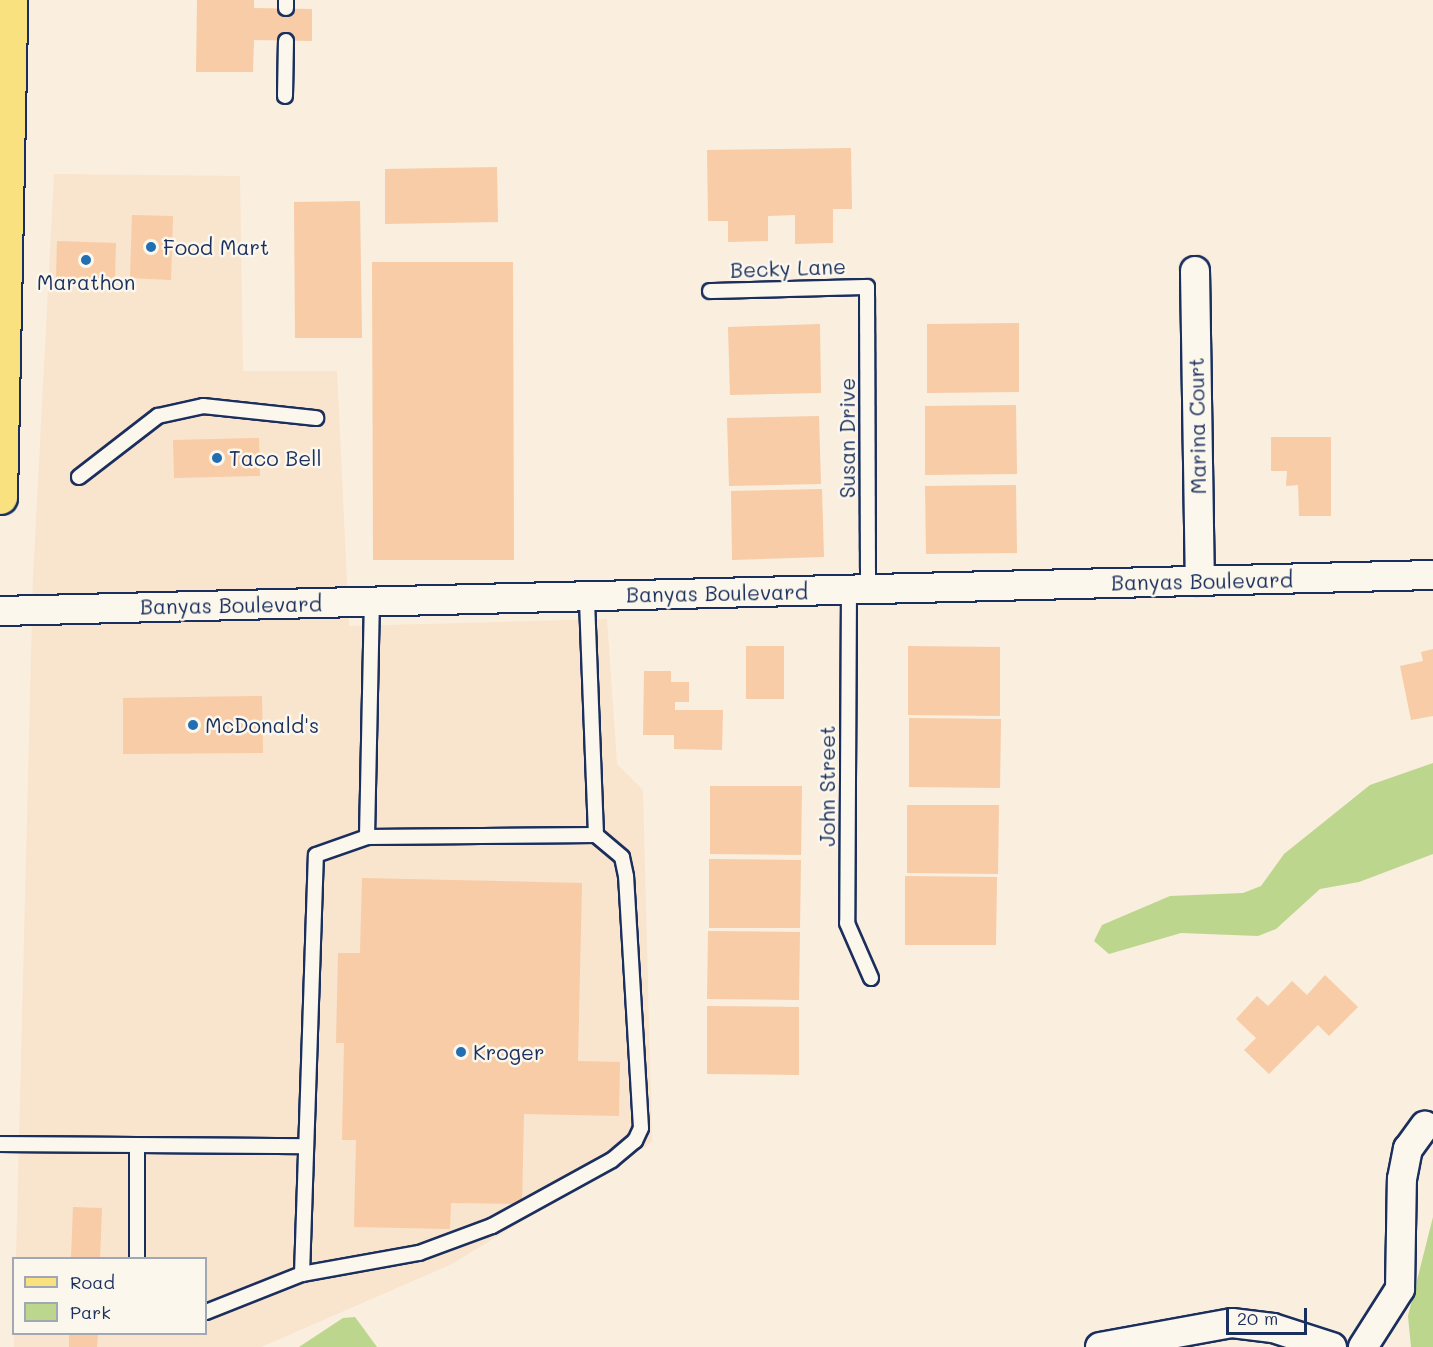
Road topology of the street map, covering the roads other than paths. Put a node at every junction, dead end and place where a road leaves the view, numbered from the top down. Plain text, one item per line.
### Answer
1 (10, 0) edge
2 (286, 41) dead end
3 (285, 96) dead end
4 (1195, 271) dead end
5 (867, 287) joint
6 (710, 291) dead end
7 (316, 418) dead end
8 (79, 477) dead end
9 (0, 498) edge
10 (1433, 575) edge
11 (1200, 581) junction
12 (859, 589) junction
13 (587, 596) junction
14 (372, 602) junction
15 (0, 611) edge
16 (596, 835) junction
17 (367, 837) junction
18 (871, 978) dead end
19 (1425, 1125) dead end
20 (0, 1144) edge
21 (137, 1145) junction
22 (304, 1146) junction
23 (137, 1257) edge
24 (302, 1274) junction
25 (207, 1312) edge
26 (1100, 1347) edge
27 (1332, 1347) edge
28 (1363, 1347) edge

1 - 9 main road
2 - 3 lane
4 - 11 street, Marina Court
5 - 6 lane, Becky Lane
5 - 12 lane, Susan Drive
7 - 8 lane
10 - 11 street, Banyas Boulevard
11 - 12 street, Banyas Boulevard
12 - 13 street, Banyas Boulevard
12 - 18 lane, John Street
13 - 14 street, Banyas Boulevard
13 - 16 lane
14 - 15 street, Banyas Boulevard
14 - 17 lane
16 - 17 lane
16 - 24 lane
17 - 22 lane
19 - 28 street
20 - 21 lane
21 - 22 lane
21 - 23 lane
22 - 24 lane
24 - 25 lane
26 - 27 street

